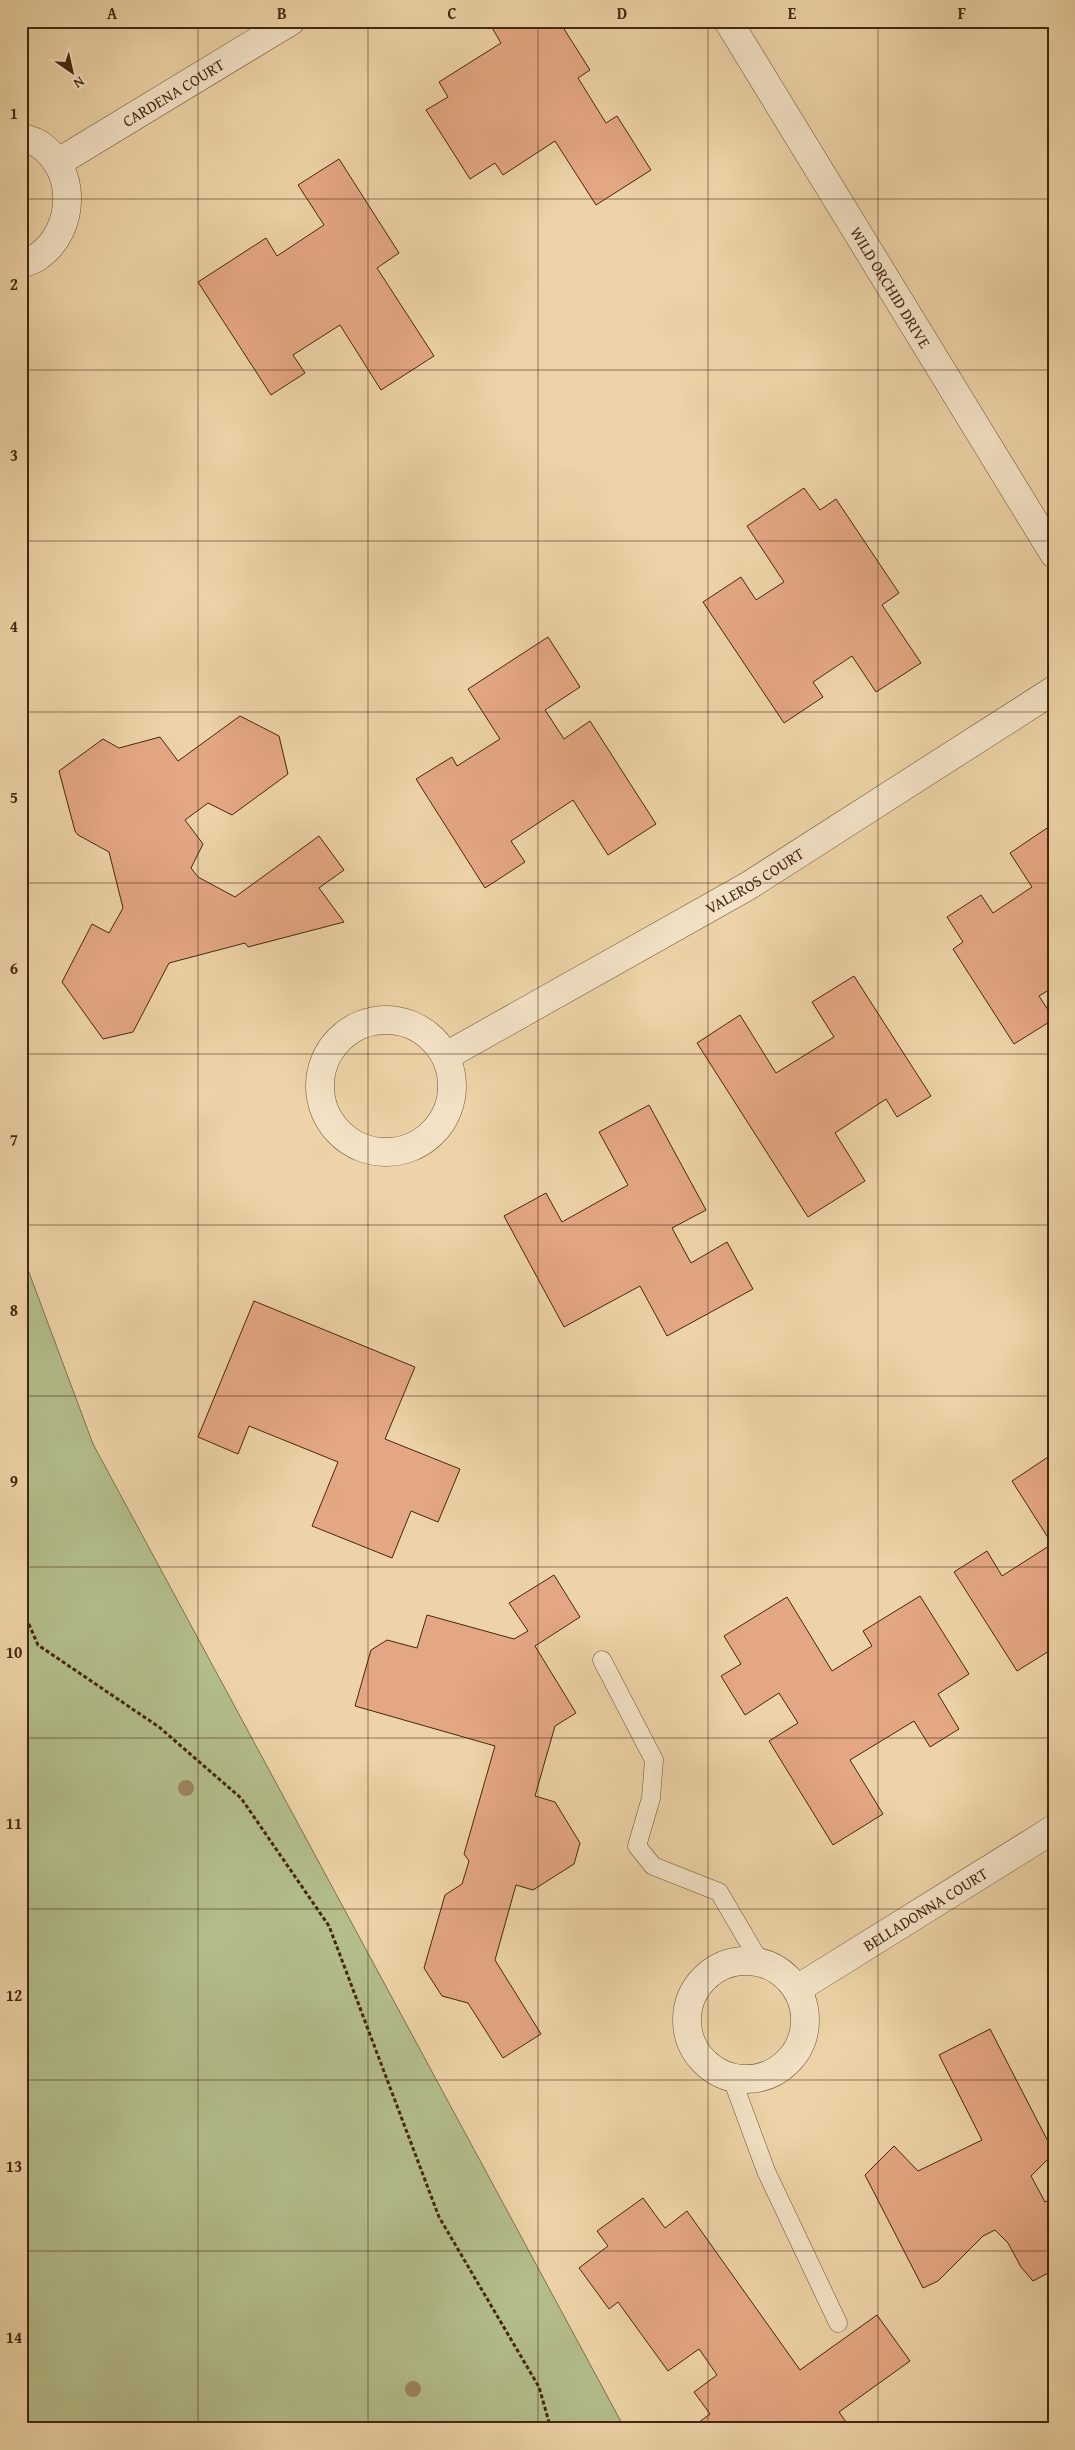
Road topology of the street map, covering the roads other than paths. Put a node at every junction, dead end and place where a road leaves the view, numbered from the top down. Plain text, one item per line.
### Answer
1 (291, 21) edge
2 (728, 21) edge
3 (21, 137) edge
4 (58, 163) junction
5 (21, 264) edge
6 (1054, 554) edge
7 (1054, 690) edge
8 (446, 1056) junction
9 (602, 1660) dead end
10 (1054, 1829) edge
11 (760, 1962) junction
12 (797, 1989) junction
13 (732, 2079) junction
14 (838, 2323) dead end

1 - 4 street, CARDENA COURT
2 - 6 street, WILD ORCHID DRIVE
3 - 4 street
4 - 5 street
7 - 8 street, VALEROS COURT
8 - 8 street
9 - 11 lane
10 - 12 street, BELLADONNA COURT
11 - 12 street
11 - 13 street
12 - 13 street
13 - 14 lane

